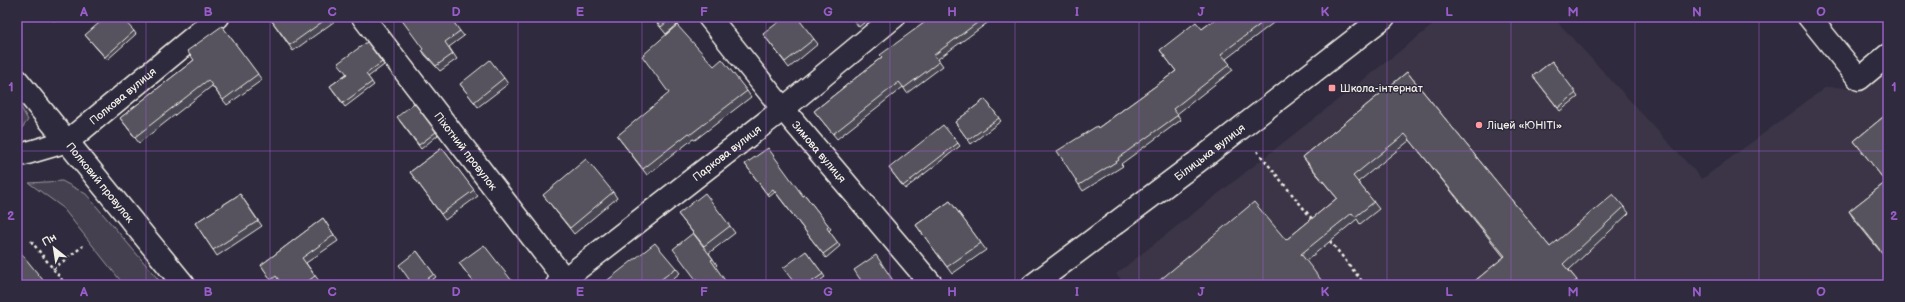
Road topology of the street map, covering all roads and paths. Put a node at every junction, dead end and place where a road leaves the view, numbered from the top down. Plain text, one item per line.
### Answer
1 (218, 17) edge
2 (363, 17) edge
3 (709, 17) edge
4 (894, 17) edge
5 (1384, 17) edge
6 (1809, 17) edge
7 (1888, 55) edge
8 (17, 80) edge
9 (783, 109) junction
10 (68, 141) junction
11 (1257, 150) dead end
12 (17, 156) edge
13 (1317, 225) edge
14 (31, 241) dead end
15 (1330, 242) edge
16 (83, 246) dead end
17 (53, 269) junction
18 (564, 283) edge
19 (66, 285) edge
20 (184, 285) edge
21 (932, 285) edge
22 (1033, 285) edge
23 (1365, 285) edge

1 - 10 street, Полкова вулиця
2 - 18 street, Піхотний провулок
3 - 9 street, Зимова вулиця
4 - 9 street, Паркова вулиця
5 - 22 street, Білицька вулиця
6 - 7 street
8 - 10 street, Полковий провулок
9 - 18 street, Паркова вулиця
9 - 21 street, Зимова вулиця
10 - 12 street, Полкова вулиця
10 - 20 street, Полковий провулок
11 - 13 path
14 - 17 path
15 - 23 path
16 - 17 path
17 - 19 path

